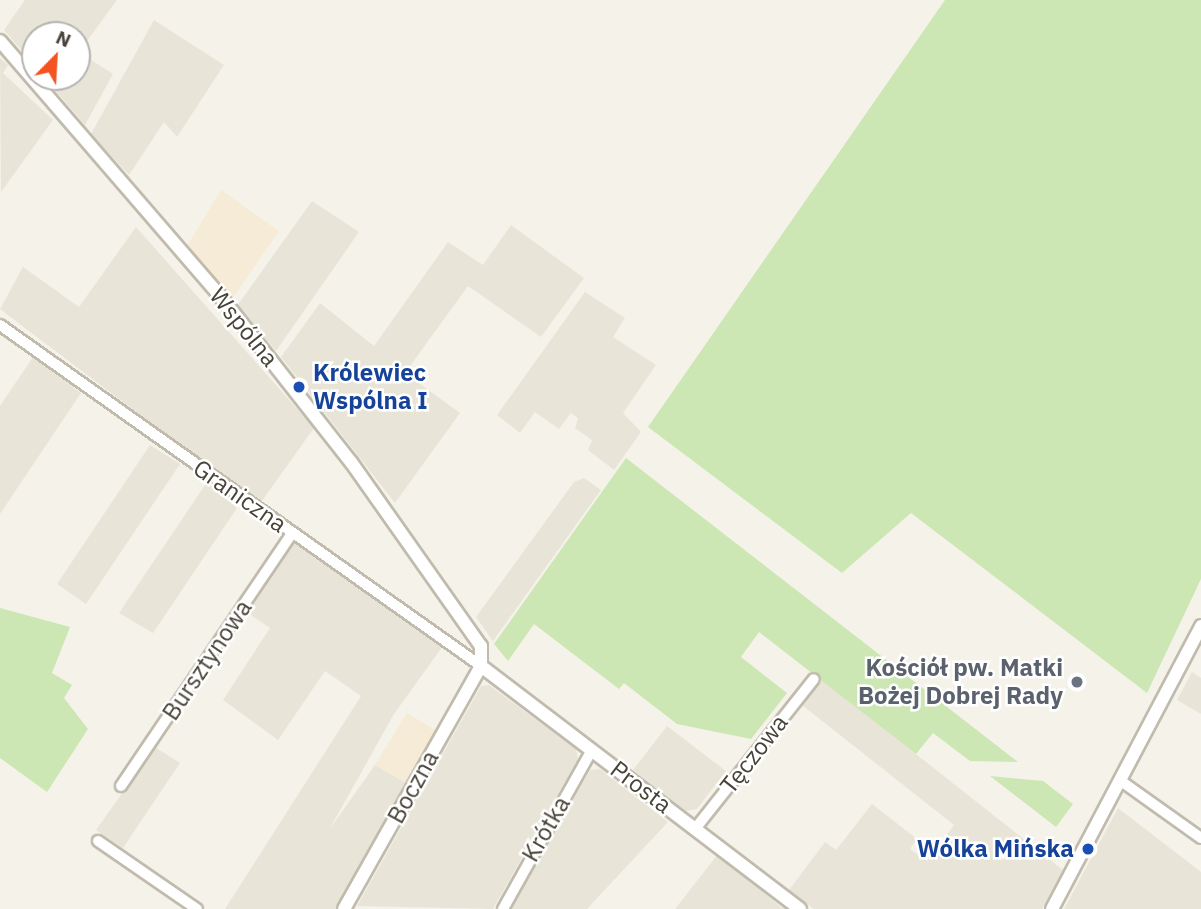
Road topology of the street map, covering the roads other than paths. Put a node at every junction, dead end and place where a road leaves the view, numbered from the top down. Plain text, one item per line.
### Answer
1 (0, 41) edge
2 (0, 325) edge
3 (292, 533) junction
4 (1201, 626) edge
5 (481, 666) junction
6 (814, 680) dead end
7 (592, 750) junction
8 (1121, 781) junction
9 (121, 786) dead end
10 (695, 829) junction
11 (1201, 838) edge
12 (98, 841) dead end
13 (197, 909) edge
14 (344, 909) edge
15 (503, 909) edge
16 (800, 909) edge
17 (1052, 909) edge

1 - 5 street, Wspólna
2 - 3 street, Graniczna
3 - 5 street, Graniczna
3 - 9 street, Bursztynowa
4 - 8 street
5 - 7 street, Prosta
5 - 14 street, Boczna
6 - 10 street, Tęczowa
7 - 10 street, Prosta
7 - 15 street, Krótka
8 - 11 street
8 - 17 street
10 - 16 street, Prosta
12 - 13 street

